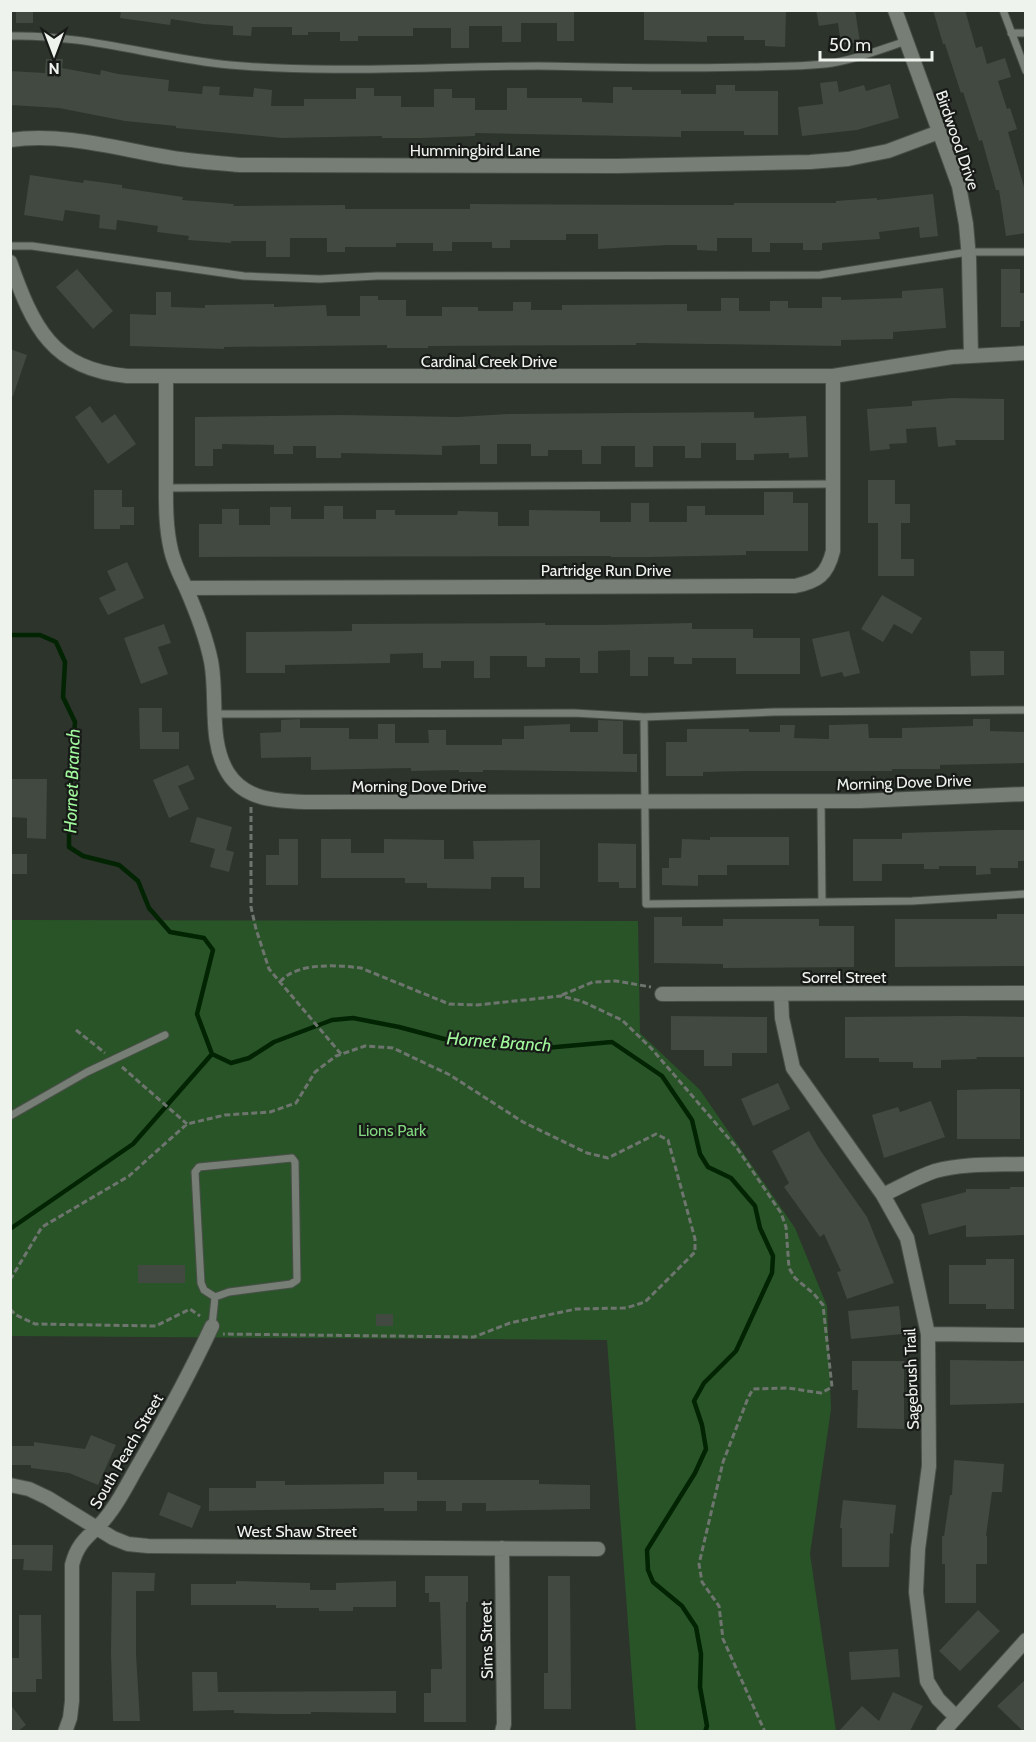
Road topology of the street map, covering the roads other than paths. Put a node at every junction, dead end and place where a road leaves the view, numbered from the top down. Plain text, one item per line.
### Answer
1 (895, 10) edge
2 (1003, 10) edge
3 (1011, 33) junction
4 (1026, 33) edge
5 (10, 36) edge
6 (906, 41) junction
7 (1026, 71) edge
8 (939, 132) junction
9 (10, 140) edge
10 (10, 246) edge
11 (968, 252) junction
12 (1026, 252) edge
13 (10, 262) edge
14 (1026, 353) edge
15 (971, 356) junction
16 (833, 376) junction
17 (166, 378) junction
18 (833, 484) junction
19 (166, 488) junction
20 (186, 588) junction
21 (1026, 710) edge
22 (215, 714) junction
23 (644, 717) junction
24 (1026, 794) edge
25 (821, 801) junction
26 (646, 802) junction
27 (1026, 894) edge
28 (822, 901) junction
29 (1026, 993) edge
30 (664, 994) road end
31 (781, 994) junction
32 (165, 1035) dead end
33 (10, 1116) edge
34 (1026, 1164) edge
35 (883, 1195) junction
36 (215, 1297) junction
37 (218, 1330) joint
38 (928, 1334) junction
39 (1026, 1335) edge
40 (10, 1485) edge
41 (99, 1528) junction
42 (502, 1548) junction
43 (598, 1549) dead end
44 (1026, 1640) edge
45 (956, 1717) junction
46 (66, 1731) edge
47 (502, 1731) edge
48 (943, 1731) edge

1 - 6 street, Birdwood Drive
2 - 3 lane
3 - 4 lane
3 - 7 lane
5 - 6 lane
6 - 8 street, Birdwood Drive
8 - 9 street, Hummingbird Lane
8 - 11 street, Birdwood Drive
10 - 11 lane
11 - 12 lane
11 - 15 street, Birdwood Drive
13 - 17 street, Cardinal Creek Drive
14 - 15 street, Cardinal Creek Drive
15 - 16 street, Cardinal Creek Drive
16 - 17 street, Cardinal Creek Drive
16 - 18 street, Partridge Run Drive
17 - 19 street, Morning Dove Drive
18 - 19 lane
18 - 20 street, Partridge Run Drive
19 - 20 street, Morning Dove Drive
20 - 22 street, Morning Dove Drive
21 - 23 lane
22 - 23 lane
22 - 26 street, Morning Dove Drive
23 - 26 lane
24 - 25 street, Morning Dove Drive
25 - 26 street, Morning Dove Drive
25 - 28 lane
26 - 28 lane
27 - 28 lane
29 - 31 street, Sorrel Street
30 - 31 street, Sorrel Street
31 - 35 street, Sagebrush Trail
32 - 33 lane
34 - 35 street
35 - 38 street, Sagebrush Trail
36 - 36 lane
36 - 37 lane
37 - 41 street, South Peach Street
38 - 39 street
38 - 45 street, Sagebrush Trail
40 - 41 street, West Shaw Street
41 - 42 street, West Shaw Street
41 - 46 street, South Peach Street
42 - 43 street, West Shaw Street
42 - 47 street, Sims Street
44 - 45 street
45 - 48 street

